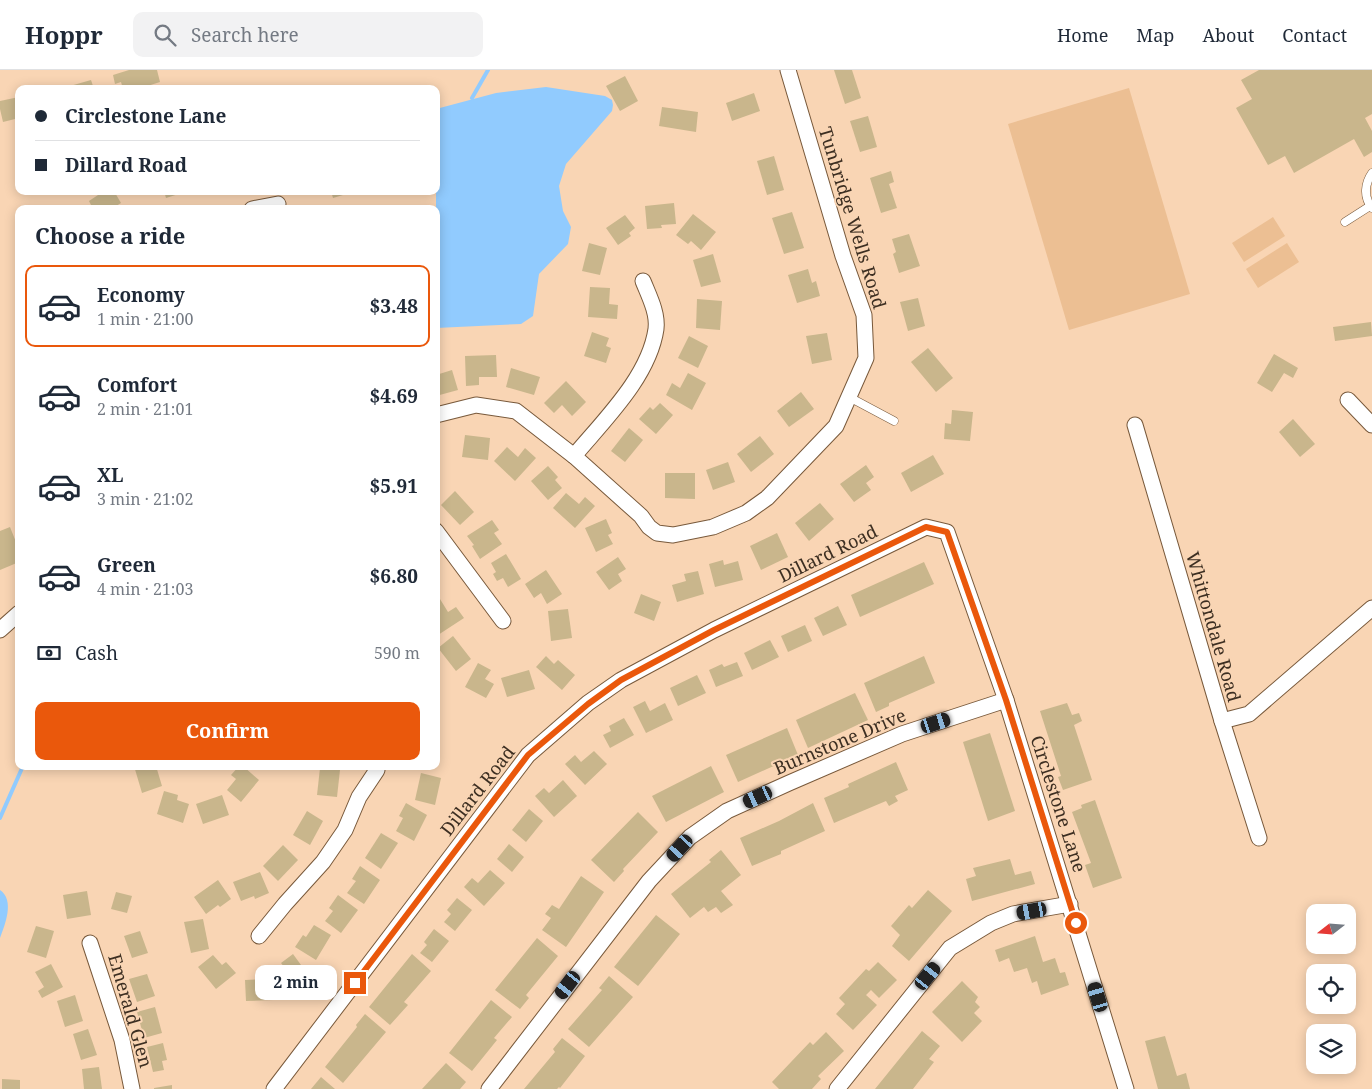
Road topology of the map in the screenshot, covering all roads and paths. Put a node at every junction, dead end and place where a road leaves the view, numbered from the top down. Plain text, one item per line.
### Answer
1 (788, 70) edge
2 (1372, 173) edge
3 (278, 204) dead end
4 (273, 205) edge
5 (1371, 207) edge
6 (1345, 222) dead end
7 (643, 281) dead end
8 (849, 397) junction
9 (1348, 400) dead end
10 (440, 414) edge
11 (894, 421) dead end
12 (1134, 425) dead end
13 (1372, 425) edge
14 (574, 456) junction
15 (947, 532) joint
16 (440, 536) edge
17 (1372, 608) edge
18 (15, 617) edge
19 (503, 621) dead end
20 (0, 630) edge
21 (1006, 700) junction
22 (1222, 722) junction
23 (377, 770) edge
24 (1259, 838) dead end
25 (1070, 904) junction
26 (259, 936) dead end
27 (90, 943) dead end
28 (132, 1089) edge
29 (274, 1089) edge
30 (489, 1089) edge
31 (837, 1089) edge
32 (1126, 1089) edge

1 - 8 street, Tunbridge Wells Road
2 - 5 lane
3 - 4 street
5 - 6 lane
7 - 14 street
8 - 11 lane
8 - 14 street, Tunbridge Wells Road
9 - 13 street
10 - 14 street, Tunbridge Wells Road
12 - 22 street, Whittondale Road
15 - 21 street, Circlestone Lane
15 - 29 street, Dillard Road
16 - 19 street
17 - 22 street
18 - 20 street
21 - 25 street, Circlestone Lane
21 - 30 street, Burnstone Drive
22 - 24 street, Whittondale Road
23 - 26 street
25 - 31 street
25 - 32 street, Circlestone Lane
27 - 28 street, Emerald Glen

